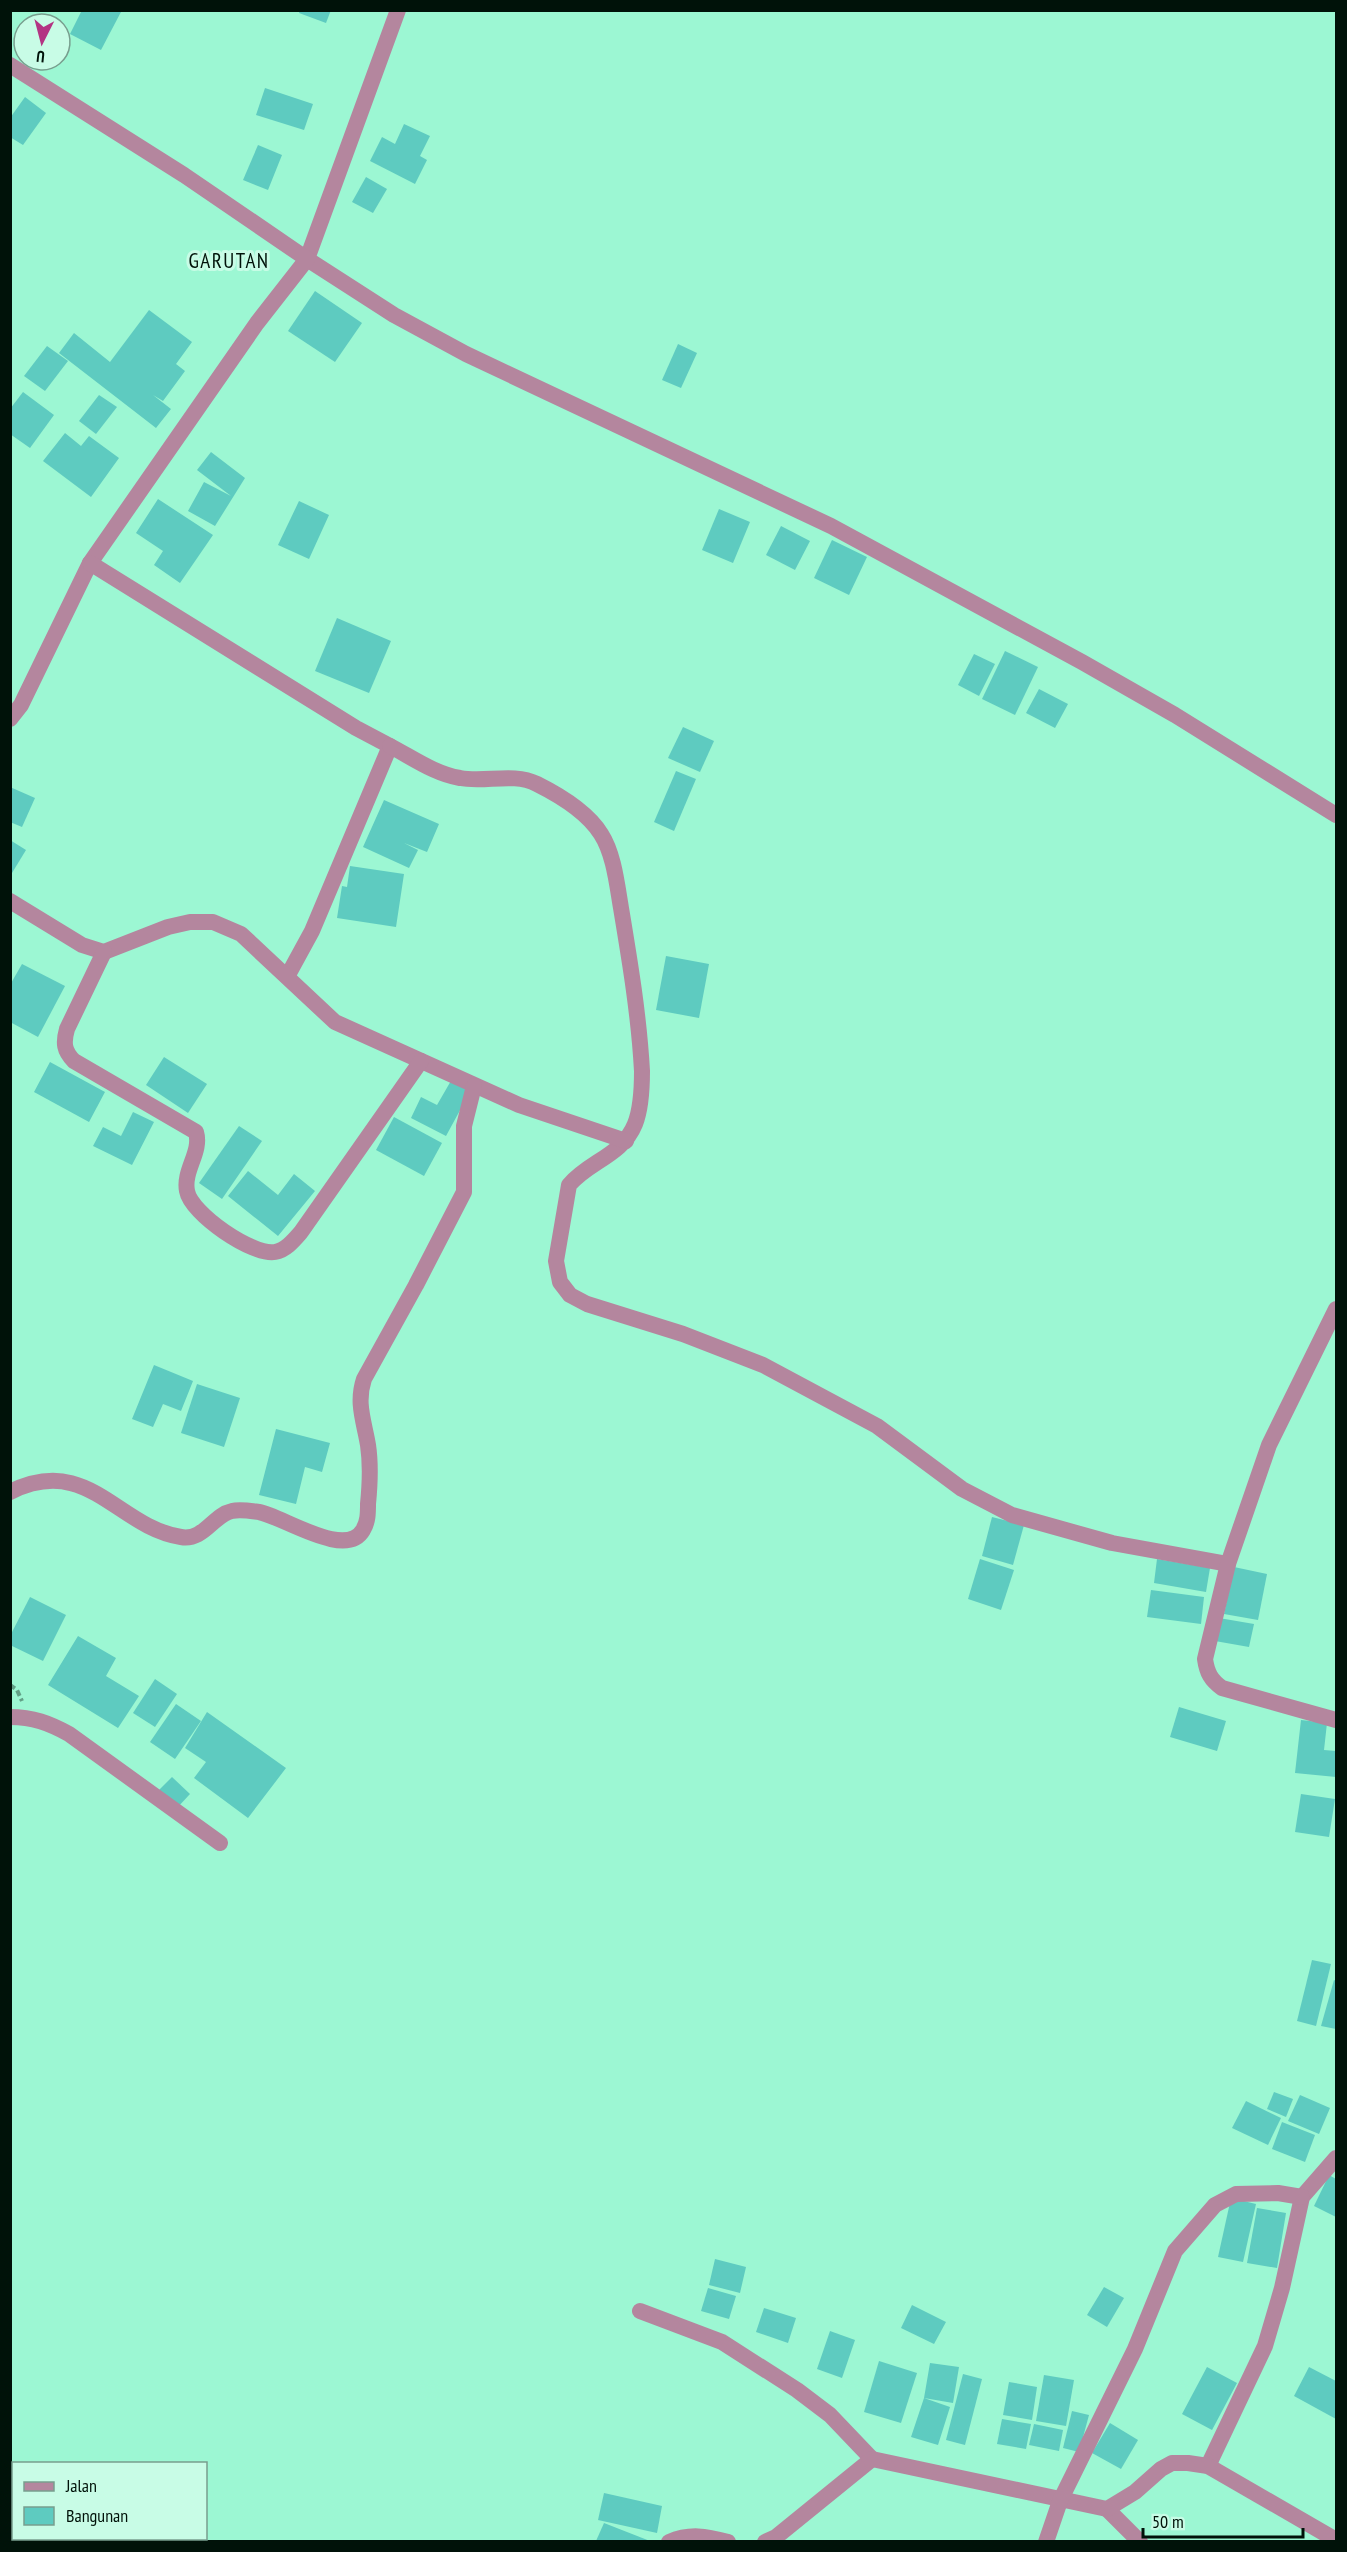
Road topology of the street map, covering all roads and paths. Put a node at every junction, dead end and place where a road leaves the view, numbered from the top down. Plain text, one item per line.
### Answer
1 (398, 10) edge
2 (10, 65) edge
3 (307, 259) junction
4 (90, 563) junction
5 (10, 719) edge
6 (390, 746) junction
7 (1336, 815) edge
8 (10, 901) edge
9 (104, 952) junction
10 (288, 975) junction
11 (421, 1060) junction
12 (474, 1086) junction
13 (626, 1141) junction
14 (1336, 1309) edge
15 (10, 1492) edge
16 (1228, 1564) junction
17 (10, 1717) edge
18 (1336, 1720) edge
19 (220, 1843) dead end
20 (1336, 2158) edge
21 (1302, 2197) junction
22 (640, 2311) dead end
23 (872, 2459) junction
24 (1208, 2466) junction
25 (1060, 2501) junction
26 (1107, 2509) junction
27 (1336, 2540) edge
28 (669, 2541) edge
29 (728, 2541) edge
30 (765, 2541) edge
31 (1046, 2541) edge
32 (1140, 2541) edge

1 - 3 street
2 - 3 street
3 - 4 street
3 - 7 street
4 - 5 street
4 - 6 street
6 - 10 street
6 - 13 street
8 - 9 street
9 - 10 street
9 - 11 street
10 - 11 street
11 - 12 street
12 - 13 street
12 - 15 street
13 - 16 street
14 - 16 street
16 - 18 street
17 - 19 street
20 - 21 street
21 - 24 street
21 - 25 street
22 - 23 street
23 - 25 street
23 - 30 street
24 - 26 street
24 - 27 street
25 - 26 street
25 - 31 street
26 - 32 street
28 - 29 street

